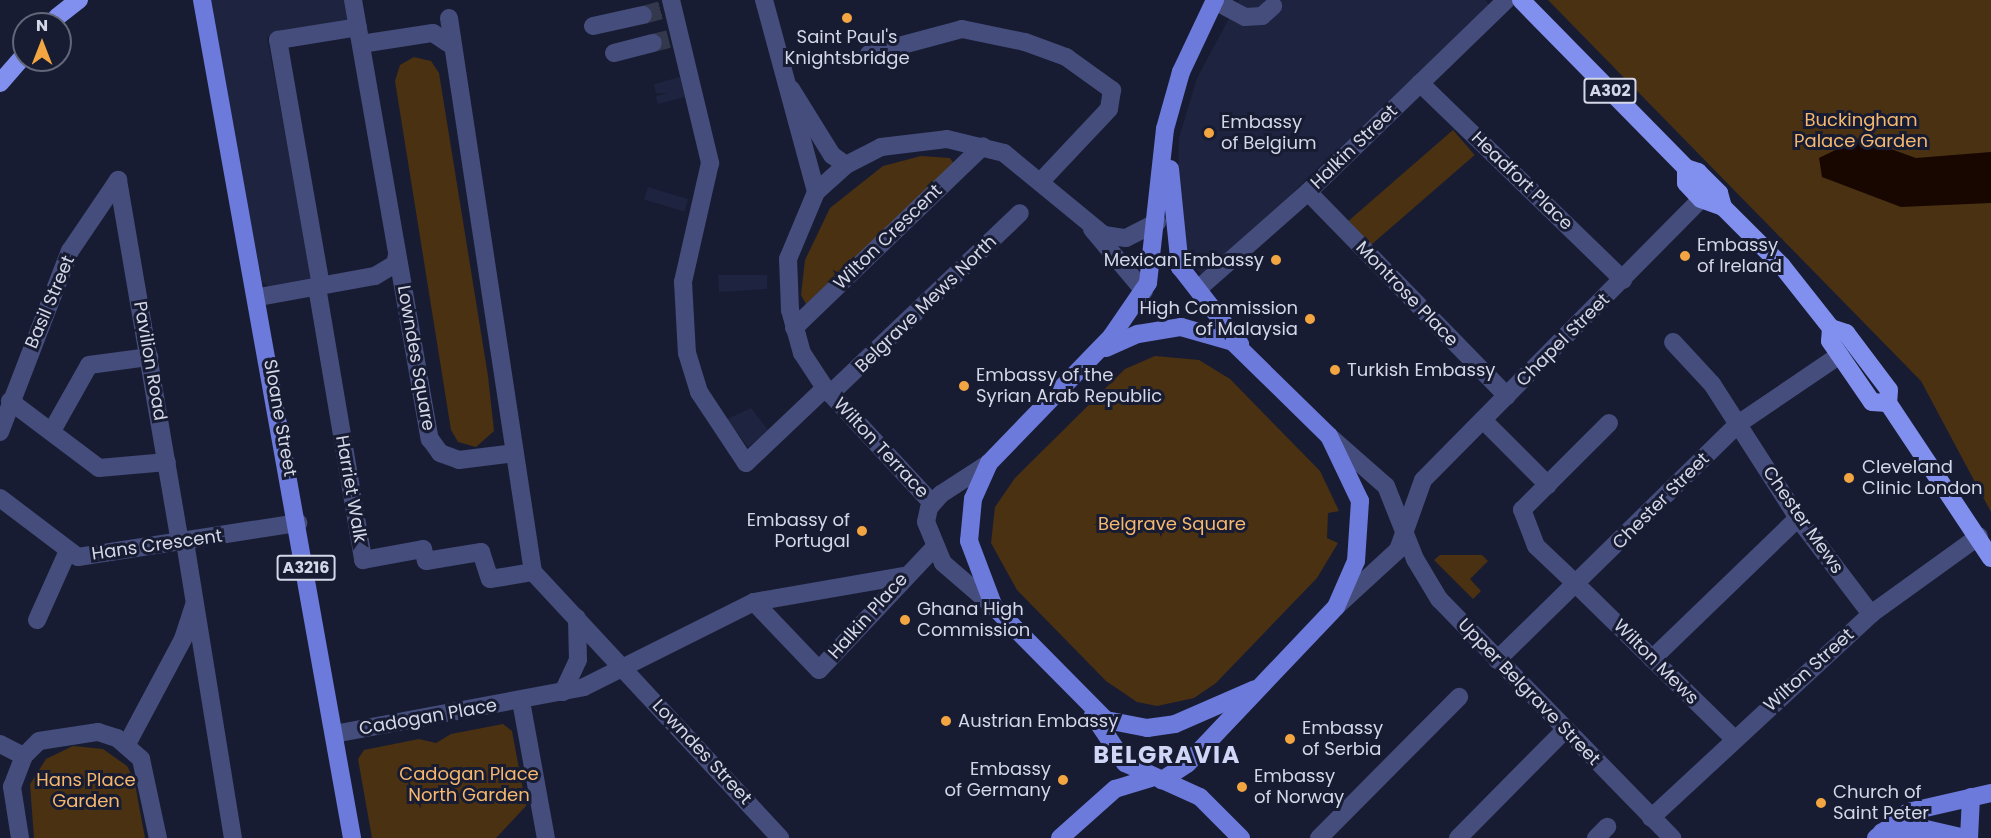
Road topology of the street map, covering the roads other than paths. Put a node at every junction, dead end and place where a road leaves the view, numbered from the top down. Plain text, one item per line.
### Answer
1 (79, 0) edge
2 (202, 0) edge
3 (353, 0) edge
4 (764, 0) edge
5 (1215, 0) edge
6 (1506, 0) edge
7 (1521, 0) edge
8 (669, 6) edge
9 (1273, 6) dead end
10 (60, 12) edge
11 (643, 15) tunnel mouth
12 (448, 21) dead end
13 (592, 26) dead end
14 (358, 31) junction
15 (667, 40) junction
16 (448, 43) junction
17 (614, 53) dead end
18 (869, 54) dead end
19 (12, 68) edge
20 (1, 80) edge
21 (1420, 83) junction
22 (790, 87) junction
23 (1172, 110) junction
24 (983, 146) junction
25 (846, 165) junction
26 (1686, 168) junction
27 (118, 180) joint
28 (1042, 180) junction
29 (816, 192) junction
30 (1308, 192) junction
31 (1701, 199) junction
32 (1723, 207) junction
33 (1020, 213) dead end
34 (1157, 222) junction
35 (1092, 228) junction
36 (397, 255) junction
37 (375, 276) junction
38 (1623, 280) junction
39 (319, 286) junction
40 (403, 286) junction
41 (1198, 289) junction
42 (1144, 291) junction
43 (259, 297) junction
44 (794, 328) junction
45 (1831, 328) junction
46 (1673, 342) dead end
47 (1246, 353) junction
48 (1840, 355) junction
49 (150, 357) junction
50 (1090, 360) junction
51 (828, 391) junction
52 (1507, 396) junction
53 (10, 401) junction
54 (1888, 403) junction
55 (1483, 420) junction
56 (1609, 423) dead end
57 (1738, 424) junction
58 (53, 429) junction
59 (0, 432) edge
60 (1329, 436) junction
61 (515, 453) junction
62 (167, 462) junction
63 (989, 463) junction
64 (1379, 478) junction
65 (1424, 480) junction
66 (1548, 485) junction
67 (932, 502) junction
68 (2, 508) edge
69 (1798, 518) junction
70 (298, 524) junction
71 (1406, 532) junction
72 (222, 536) junction
73 (1979, 536) junction
74 (182, 542) junction
75 (933, 549) junction
76 (67, 553) junction
77 (1991, 558) edge
78 (533, 572) junction
79 (903, 576) junction
80 (1576, 584) junction
81 (194, 595) junction
82 (754, 602) junction
83 (994, 607) junction
84 (1336, 607) junction
85 (1871, 614) junction
86 (577, 618) junction
87 (37, 620) dead end
88 (1652, 659) junction
89 (1497, 660) junction
90 (623, 667) junction
91 (1255, 688) junction
92 (559, 693) junction
93 (1459, 697) dead end
94 (521, 701) junction
95 (1088, 708) junction
96 (1565, 730) junction
97 (334, 734) junction
98 (1734, 739) junction
99 (0, 744) edge
100 (127, 744) junction
101 (24, 756) junction
102 (1125, 763) junction
103 (1157, 779) junction
104 (1110, 793) junction
105 (1991, 793) edge
106 (1971, 797) junction
107 (1651, 818) junction
108 (1879, 835) edge
109 (20, 838) edge
110 (158, 838) edge
111 (233, 838) edge
112 (352, 838) edge
113 (546, 838) edge
114 (780, 838) edge
115 (1060, 838) edge
116 (1241, 838) edge
117 (1319, 838) edge
118 (1458, 838) edge
119 (1672, 838) edge
120 (1964, 838) edge
121 (1969, 838) edge

1 - 10 highway
2 - 43 main road, Sloane Street / A3216
3 - 14 street, Lowndes Square
4 - 22 street
5 - 9 street
5 - 23 main road
6 - 21 street, Halkin Street
7 - 26 highway, A302
8 - 15 street
11 - 13 street
12 - 16 street
14 - 16 street
14 - 36 street, Lowndes Square
14 - 39 street, Harriet Walk
15 - 17 street
15 - 51 street, Belgrave Mews North
16 - 61 street
18 - 28 street
19 - 20 highway
21 - 30 street, Halkin Street
21 - 38 street, Headfort Place
22 - 25 street
22 - 29 street
23 - 34 main road
23 - 41 main road
24 - 25 street
24 - 28 street
24 - 44 street, Wilton Crescent
25 - 29 street
26 - 31 highway, A302
26 - 32 highway, A302
27 - 49 street, Pavilion Road
27 - 53 street, Basil Street
28 - 35 street
29 - 44 street
30 - 41 street, Halkin Street
30 - 52 street, Montrose Place
31 - 32 highway, A302
31 - 38 street, Chapel Street
32 - 45 highway, A302
33 - 51 street, Belgrave Mews North
34 - 35 street
34 - 42 main road
35 - 42 street
36 - 37 street
36 - 40 street, Lowndes Square
37 - 39 street
37 - 40 street
38 - 52 street, Chapel Street
39 - 43 street
39 - 78 street, Harriet Walk
40 - 61 street, Lowndes Square
41 - 47 main road
42 - 50 main road
43 - 70 main road, Sloane Street / A3216
44 - 51 street
45 - 48 highway, A302
45 - 54 highway, A302
46 - 57 street, Chester Mews
47 - 50 main road
47 - 60 main road
48 - 54 highway, A302
48 - 57 street, Chester Street
49 - 58 street
49 - 62 street, Pavilion Road
50 - 63 main road
51 - 67 street, Wilton Terrace
52 - 55 street, Chapel Street
53 - 58 street
53 - 59 street, Basil Street
54 - 73 highway, A302
55 - 65 street, Chapel Street
55 - 66 street
56 - 66 street
57 - 69 street, Chester Mews
57 - 80 street, Chester Street
58 - 62 street
60 - 64 street
60 - 84 main road
61 - 78 street
62 - 74 street, Pavilion Road
63 - 67 street
63 - 83 main road
64 - 65 street
64 - 71 street
65 - 71 street, Chapel Street
66 - 80 street, Wilton Mews
67 - 75 street
68 - 76 street, Hans Crescent
69 - 85 street, Chester Mews
69 - 88 street
70 - 72 street, Hans Crescent
70 - 97 main road, Sloane Street / A3216
71 - 84 street
71 - 89 street, Upper Belgrave Street
72 - 74 street, Hans Crescent
72 - 81 street
73 - 77 highway, A302
73 - 85 street, Wilton Street
74 - 76 street, Hans Crescent
74 - 81 street, Pavilion Road
75 - 79 street, Halkin Place
75 - 83 street
76 - 87 street
78 - 86 street, Lowndes Street
79 - 82 street
79 - 82 street, Halkin Place
80 - 88 street, Wilton Mews
80 - 89 street, Chester Street
81 - 100 street
81 - 111 street, Pavilion Road
82 - 90 street
83 - 95 main road
84 - 91 main road
85 - 98 street, Wilton Street
86 - 90 street, Lowndes Street
86 - 92 street
88 - 98 street, Wilton Mews
89 - 96 street, Upper Belgrave Street
90 - 92 street
90 - 114 street, Lowndes Street
91 - 95 main road
91 - 103 main road
92 - 94 street, Cadogan Place
93 - 117 street
94 - 97 street, Cadogan Place
94 - 113 street, Cadogan Place
95 - 102 main road
96 - 107 street, Upper Belgrave Street
96 - 118 street
97 - 112 main road, Sloane Street / A3216
98 - 107 street, Wilton Street
99 - 101 street
100 - 101 street
100 - 110 street
101 - 109 street
102 - 103 main road
102 - 104 main road
103 - 104 main road
103 - 116 main road
104 - 115 main road
105 - 106 main road
106 - 108 main road
106 - 121 main road
107 - 119 street, Upper Belgrave Street
108 - 120 main road

